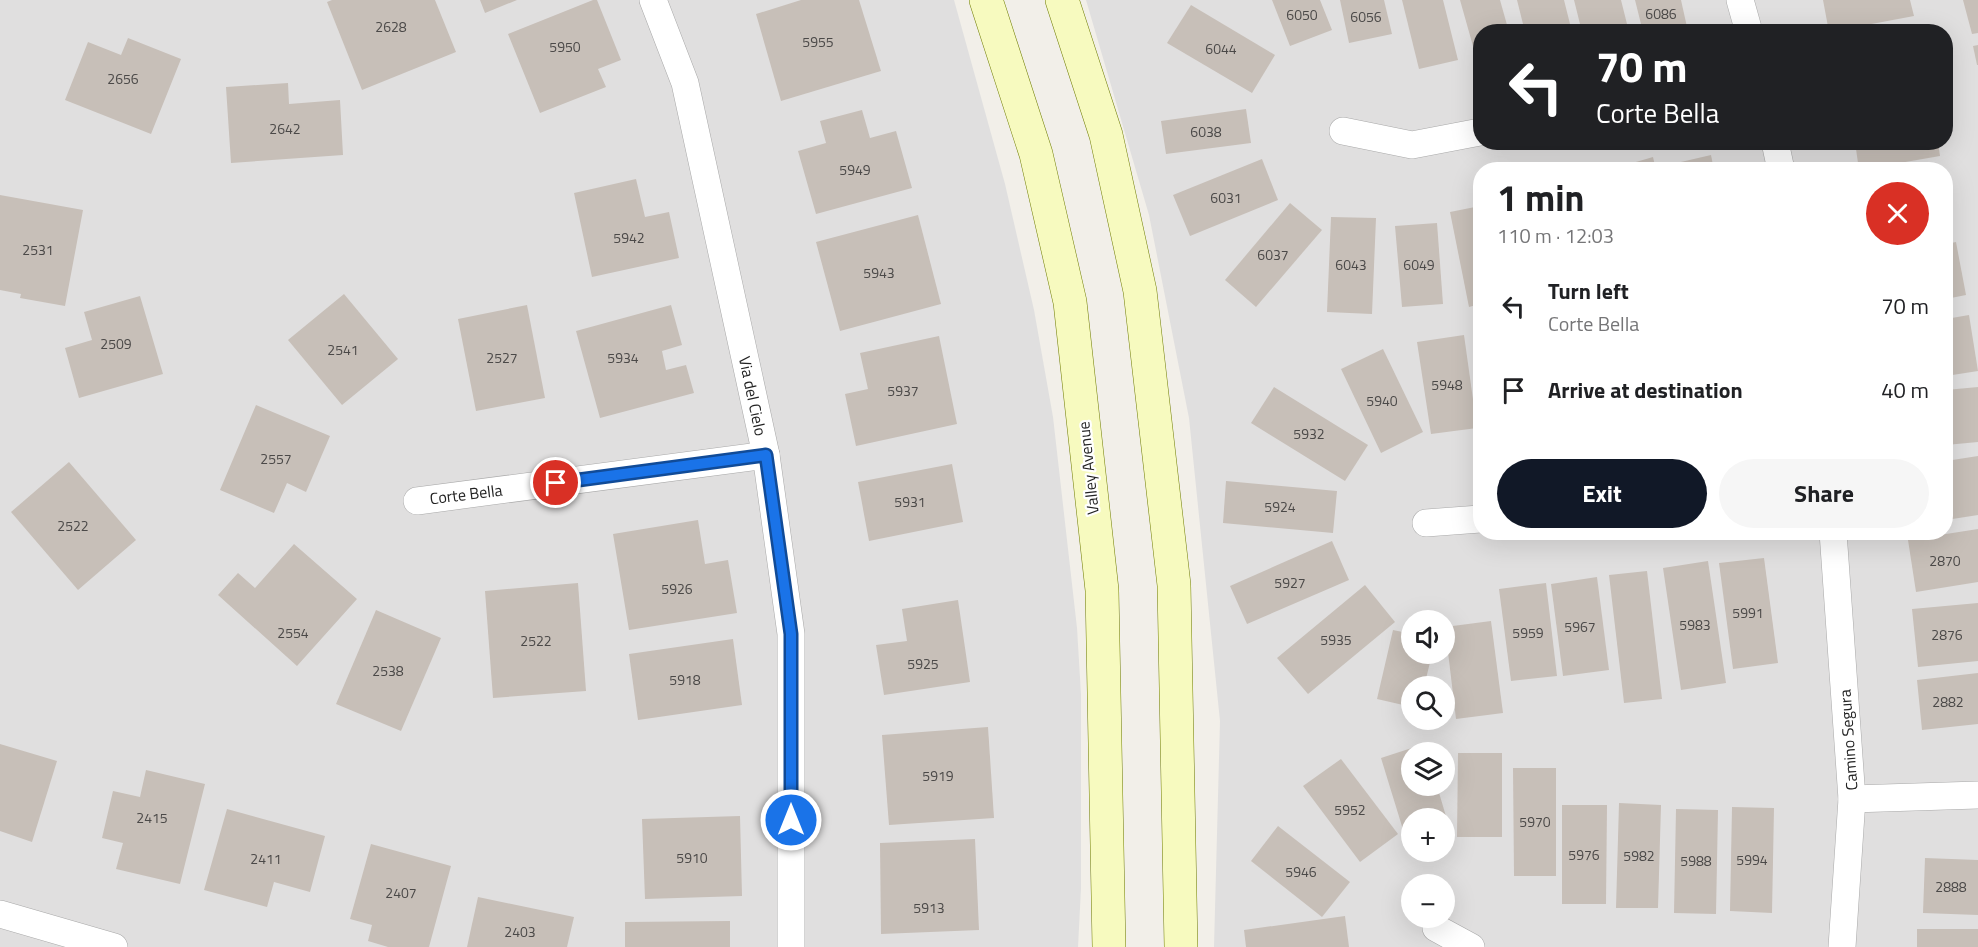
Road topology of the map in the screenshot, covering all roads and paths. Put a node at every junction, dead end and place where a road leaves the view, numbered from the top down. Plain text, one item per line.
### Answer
1 (653, 0) edge
2 (986, 0) edge
3 (1062, 0) edge
4 (1740, 0) edge
5 (1747, 24) edge
6 (1343, 131) dead end
7 (1473, 133) edge
8 (766, 455) junction
9 (417, 501) dead end
10 (1473, 520) edge
11 (1426, 523) dead end
12 (1834, 540) edge
13 (1978, 795) edge
14 (1852, 799) junction
15 (0, 914) edge
16 (1436, 928) dead end
17 (114, 947) edge
18 (791, 947) edge
19 (1109, 947) edge
20 (1181, 947) edge
21 (1471, 947) edge
22 (1842, 947) edge

1 - 8 street, Via del Cielo
2 - 19 main road, Valley Avenue
3 - 20 main road
4 - 5 street
6 - 7 street
8 - 9 street, Corte Bella
8 - 18 street, Via del Cielo
10 - 11 street
12 - 14 street, Camino Segura
13 - 14 street
14 - 22 street, Camino Segura
15 - 17 street
16 - 21 street

